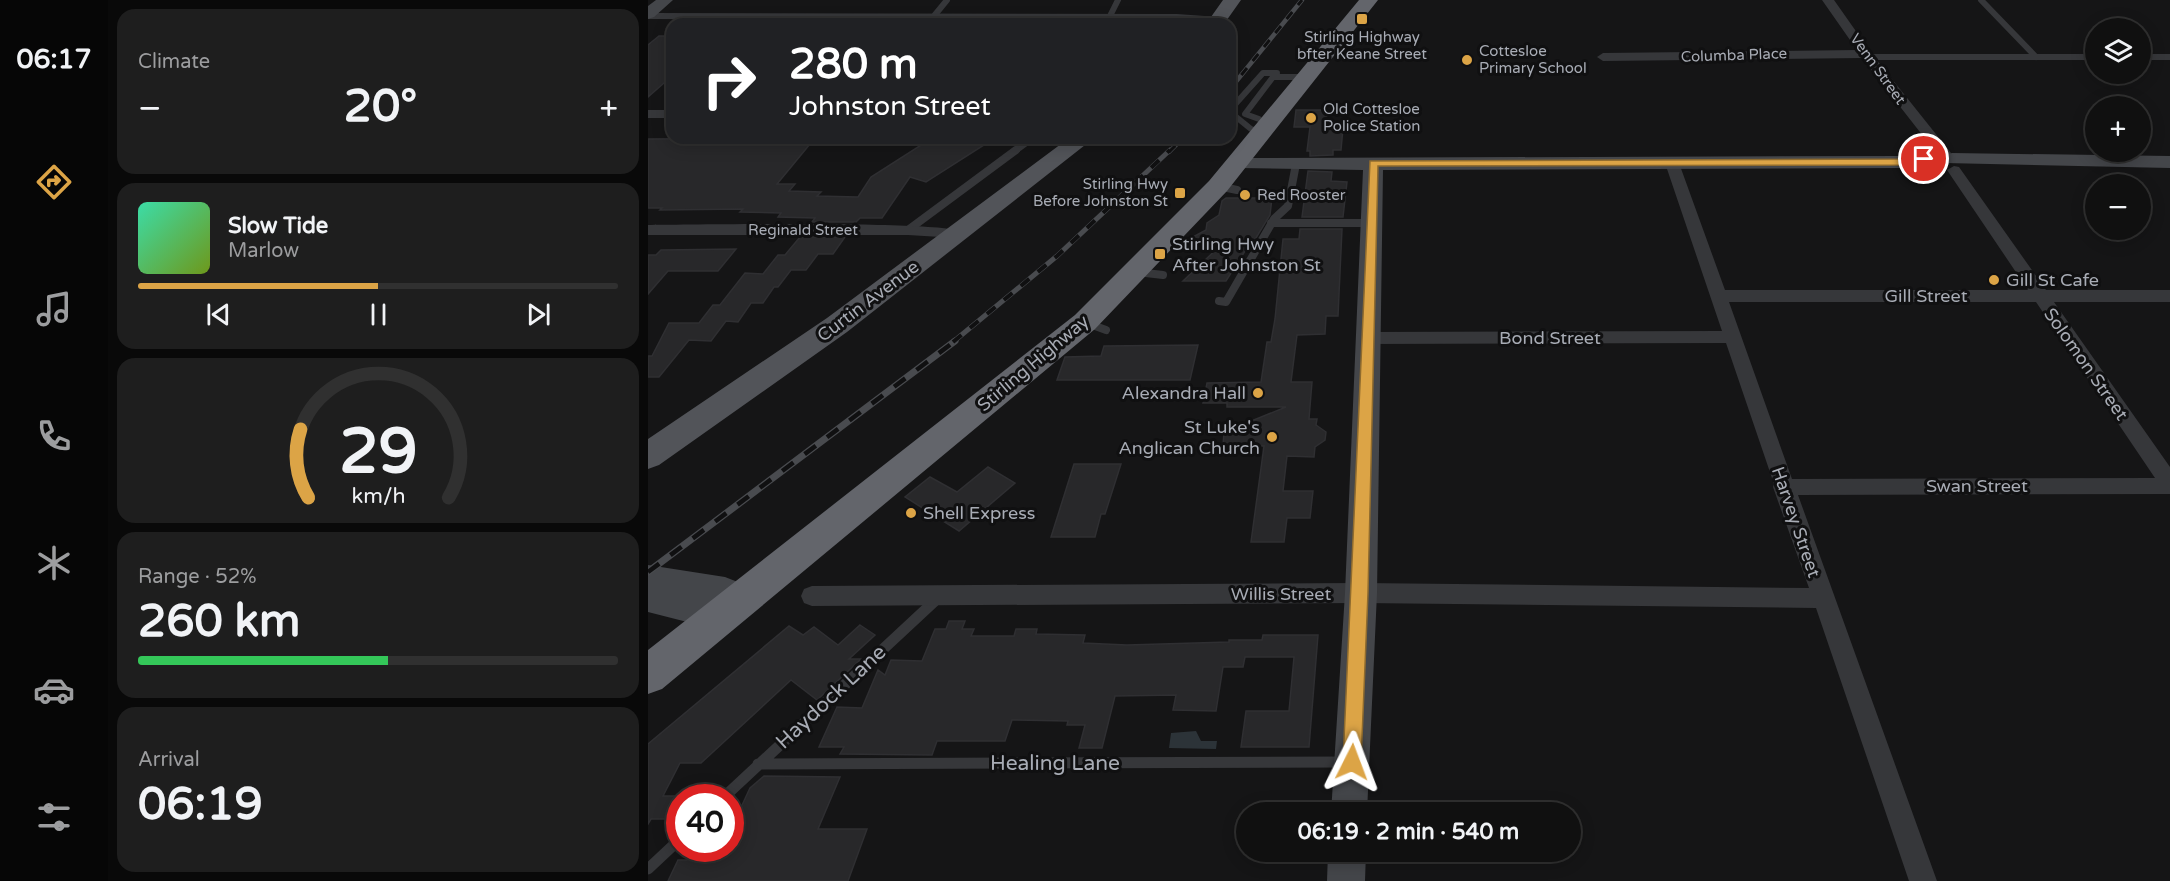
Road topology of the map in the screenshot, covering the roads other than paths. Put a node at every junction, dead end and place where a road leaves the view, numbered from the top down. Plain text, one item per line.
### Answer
1 (665, 0) edge
2 (948, 0) edge
3 (1118, 0) edge
4 (1232, 0) edge
5 (1356, 0) edge
6 (1369, 0) edge
7 (1828, 0) edge
8 (1982, 0) edge
9 (648, 15) edge
10 (934, 16) junction
11 (1110, 16) junction
12 (1185, 18) edge
13 (1220, 18) edge
14 (1867, 56) junction
15 (1603, 57) dead end
16 (2036, 57) junction
17 (2085, 57) edge
18 (2151, 57) edge
19 (2170, 57) edge
20 (1299, 75) junction
21 (1236, 104) edge
22 (648, 114) edge
23 (666, 114) edge
24 (1236, 114) edge
25 (1258, 127) junction
26 (1025, 144) edge
27 (1074, 144) edge
28 (1239, 162) junction
29 (2170, 162) edge
30 (1373, 163) junction
31 (1671, 163) junction
32 (1942, 163) junction
33 (1296, 164) junction
34 (1271, 223) junction
35 (1372, 223) junction
36 (648, 230) edge
37 (909, 230) junction
38 (957, 233) junction
39 (1718, 296) junction
40 (2040, 296) junction
41 (2170, 296) edge
42 (1219, 301) dead end
43 (1368, 338) junction
44 (1732, 338) junction
45 (682, 433) junction
46 (648, 456) edge
47 (648, 469) edge
48 (2170, 485) edge
49 (1783, 487) junction
50 (648, 579) edge
51 (1360, 593) junction
52 (812, 596) dead end
53 (940, 596) junction
54 (648, 598) edge
55 (1822, 598) junction
56 (721, 605) junction
57 (648, 654) edge
58 (648, 675) edge
59 (1352, 762) junction
60 (758, 764) junction
61 (737, 784) edge
62 (1350, 802) edge
63 (666, 852) edge
64 (1347, 862) edge
65 (648, 869) edge
66 (1346, 881) edge
67 (1923, 881) edge

1 - 9 street
2 - 10 lane
3 - 11 lane
4 - 13 main road
5 - 20 highway, Stirling Highway
6 - 20 highway, Stirling Highway
7 - 14 street, Venn Street
8 - 16 lane
9 - 10 street
10 - 11 street
11 - 12 street
14 - 15 street, Columba Place
14 - 16 lane
14 - 32 street, Venn Street
16 - 17 lane
18 - 19 lane
20 - 21 lane
20 - 25 highway, Stirling Highway
22 - 23 street
24 - 25 lane
25 - 28 highway, Stirling Highway
25 - 56 highway, Stirling Highway
26 - 37 lane
27 - 38 main road, Curtin Avenue
28 - 33 street
28 - 56 highway, Stirling Highway
29 - 32 street
30 - 31 street
30 - 33 street
30 - 35 street
31 - 32 street
31 - 39 street, Harvey Street
32 - 40 street, Solomon Street
33 - 34 lane
34 - 35 lane
34 - 42 lane
35 - 43 street
36 - 37 street, Reginald Street
37 - 38 street, Reginald Street
38 - 45 main road, Curtin Avenue
39 - 40 street, Gill Street
39 - 44 street, Harvey Street
40 - 41 street, Gill Street
40 - 48 street, Solomon Street
43 - 44 street, Bond Street
43 - 51 street
44 - 49 street, Harvey Street
45 - 46 main road, Curtin Avenue
45 - 47 main road
48 - 49 street, Swan Street
49 - 55 street, Harvey Street
50 - 56 street
51 - 53 street, Willis Street
51 - 55 street, Willis Street
51 - 59 street
52 - 53 street, Willis Street
53 - 60 lane, Haydock Lane
54 - 56 street
55 - 67 street, Harvey Street
56 - 57 highway, Stirling Highway
56 - 58 highway, Stirling Highway
59 - 60 lane, Healing Lane
59 - 62 street
60 - 61 lane, Haydock Lane
63 - 65 lane
64 - 66 street

